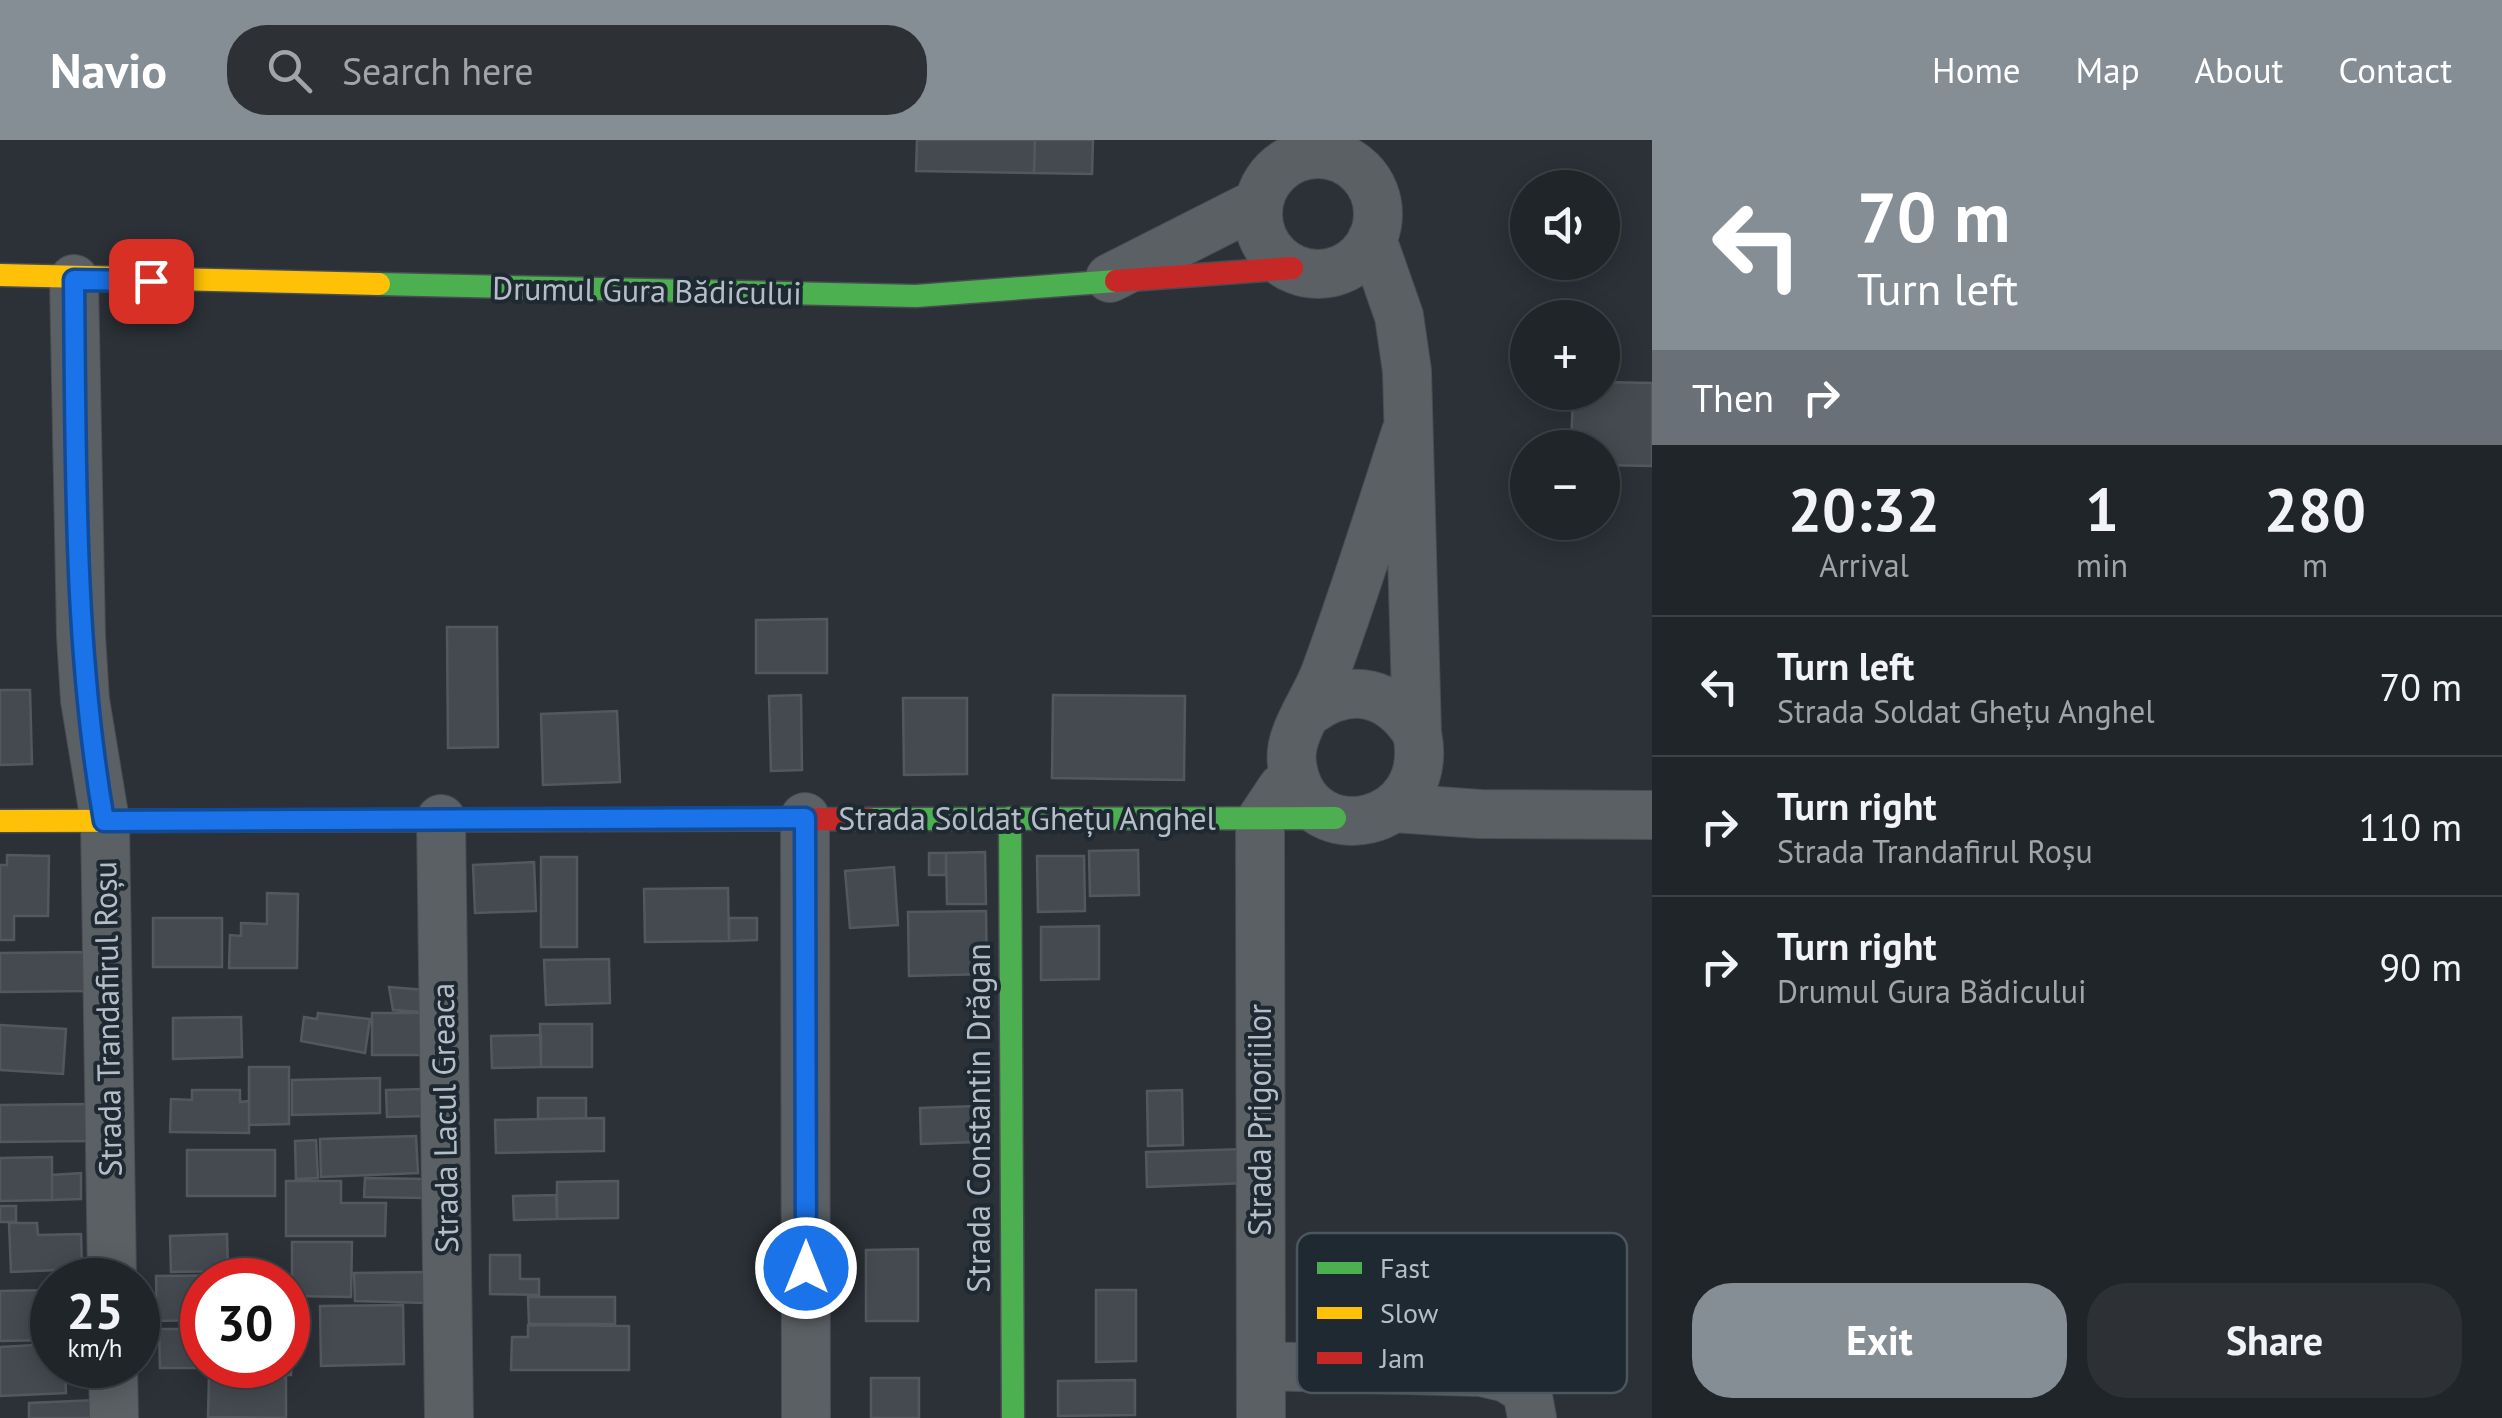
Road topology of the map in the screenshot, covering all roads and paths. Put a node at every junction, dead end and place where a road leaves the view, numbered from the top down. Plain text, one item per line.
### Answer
1 (1356, 155) edge
2 (1275, 169) edge
3 (1372, 238) junction
4 (1313, 270) junction
5 (0, 276) edge
6 (74, 280) junction
7 (1096, 285) junction
8 (1391, 295) junction
9 (1406, 432) junction
10 (1311, 710) junction
11 (1417, 733) junction
12 (1293, 770) junction
13 (1395, 808) junction
14 (1652, 815) edge
15 (805, 818) junction
16 (1010, 818) junction
17 (1335, 818) junction
18 (441, 819) junction
19 (0, 821) edge
20 (104, 821) junction
21 (1260, 821) junction
22 (112, 1258) edge
23 (1261, 1366) junction
24 (1297, 1367) edge
25 (113, 1388) edge
26 (1527, 1393) edge
27 (114, 1418) edge
28 (449, 1418) edge
29 (806, 1418) edge
30 (1012, 1418) edge
31 (1261, 1418) edge
32 (1532, 1418) edge

1 - 2 street
1 - 3 street
2 - 4 street
2 - 7 street
3 - 4 street
3 - 8 street
4 - 7 street, Drumul Gura Bădicului
4 - 8 street, Drumul Gura Bădicului
5 - 6 street, Drumul Gura Bădicului
6 - 7 street, Drumul Gura Bădicului
6 - 20 street, Strada Trandafirul Roșu
8 - 9 street
9 - 10 street
9 - 11 street
10 - 11 street
10 - 12 street
11 - 13 street
12 - 17 street
12 - 21 street
13 - 14 street
13 - 17 street
15 - 16 street, Strada Soldat Ghețu Anghel
15 - 18 street, Strada Soldat Ghețu Anghel
15 - 29 street
16 - 21 street, Strada Soldat Ghețu Anghel
16 - 30 street, Strada Constantin Drăgan
17 - 21 street, Strada Soldat Ghețu Anghel
18 - 20 street, Strada Soldat Ghețu Anghel
18 - 28 street, Strada Lacul Greaca
19 - 20 street, Strada Soldat Ghețu Anghel
20 - 22 street, Strada Trandafirul Roșu
21 - 23 street, Strada Prigoriilor
23 - 24 street
23 - 31 street, Strada Prigoriilor
25 - 27 street
26 - 32 street

